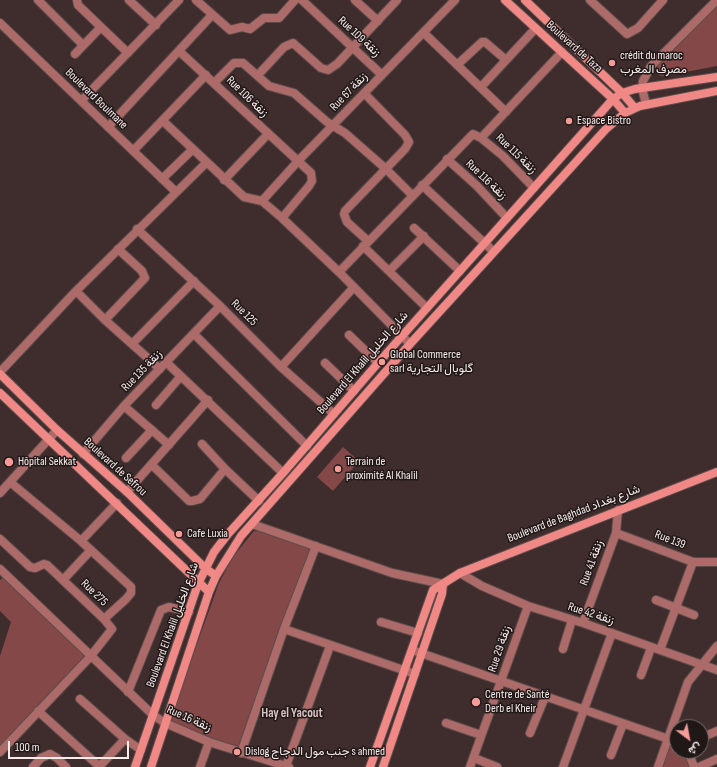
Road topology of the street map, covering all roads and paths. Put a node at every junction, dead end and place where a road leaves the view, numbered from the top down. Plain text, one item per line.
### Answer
1 (38, 0) edge
2 (77, 0) edge
3 (128, 0) edge
4 (179, 0) edge
5 (196, 0) edge
6 (295, 0) edge
7 (302, 0) edge
8 (354, 0) edge
9 (397, 0) edge
10 (455, 0) edge
11 (524, 0) edge
12 (590, 0) edge
13 (663, 0) edge
14 (717, 0) edge
15 (507, 1) edge
16 (212, 15) junction
17 (378, 21) junction
18 (0, 23) edge
19 (156, 25) junction
20 (101, 26) junction
21 (535, 29) junction
22 (424, 34) junction
23 (83, 46) junction
24 (352, 48) junction
25 (179, 51) junction
26 (562, 52) junction
27 (128, 53) junction
28 (75, 54) dead end
29 (506, 60) junction
30 (457, 65) junction
31 (206, 75) junction
32 (258, 75) junction
33 (382, 75) junction
34 (717, 77) edge
35 (215, 82) junction
36 (481, 87) junction
37 (642, 88) junction
38 (717, 91) edge
39 (364, 93) junction
40 (622, 93) junction
41 (613, 99) junction
42 (81, 101) junction
43 (646, 104) junction
44 (635, 108) junction
45 (506, 112) junction
46 (625, 113) junction
47 (163, 121) junction
48 (333, 126) junction
49 (108, 127) junction
50 (268, 134) junction
51 (481, 138) junction
52 (192, 150) junction
53 (133, 151) junction
54 (447, 159) junction
55 (299, 160) junction
56 (206, 163) junction
57 (386, 169) junction
58 (548, 172) junction
59 (162, 179) junction
60 (224, 180) junction
61 (559, 182) junction
62 (422, 185) junction
63 (534, 188) junction
64 (176, 192) junction
65 (412, 195) junction
66 (262, 201) junction
67 (282, 218) junction
68 (507, 218) junction
69 (414, 228) dead end
70 (137, 229) junction
71 (424, 236) junction
72 (365, 244) junction
73 (484, 244) junction
74 (118, 249) junction
75 (493, 251) junction
76 (389, 271) junction
77 (460, 271) junction
78 (339, 272) junction
79 (194, 281) junction
80 (354, 287) junction
81 (76, 291) junction
82 (220, 306) junction
83 (427, 308) junction
84 (105, 320) junction
85 (194, 334) junction
86 (349, 335) dead end
87 (402, 336) junction
88 (132, 344) junction
89 (410, 344) junction
90 (167, 363) junction
91 (325, 363) dead end
92 (378, 363) junction
93 (281, 367) junction
94 (160, 369) junction
95 (0, 373) edge
96 (181, 376) junction
97 (354, 392) junction
98 (0, 393) edge
99 (208, 400) junction
100 (156, 405) dead end
101 (124, 406) junction
102 (334, 414) junction
103 (57, 430) junction
104 (152, 430) junction
105 (48, 440) junction
106 (202, 444) dead end
107 (170, 445) junction
108 (307, 446) junction
109 (83, 454) junction
110 (126, 458) dead end
111 (152, 465) junction
112 (225, 469) junction
113 (717, 472) edge
114 (283, 473) junction
115 (10, 482) junction
116 (127, 492) junction
117 (0, 493) edge
118 (259, 501) junction
119 (117, 503) junction
120 (618, 510) junction
121 (258, 516) junction
122 (252, 524) junction
123 (277, 531) junction
124 (616, 533) junction
125 (0, 539) edge
126 (81, 541) junction
127 (316, 546) junction
128 (91, 550) junction
129 (693, 562) junction
130 (717, 562) edge
131 (205, 568) junction
132 (0, 569) edge
133 (460, 573) junction
134 (216, 576) junction
135 (63, 580) junction
136 (198, 584) junction
137 (443, 584) junction
138 (209, 592) junction
139 (656, 600) dead end
140 (528, 606) junction
141 (677, 608) junction
142 (189, 612) junction
143 (694, 614) dead end
144 (104, 619) junction
145 (572, 620) junction
146 (381, 622) dead end
147 (583, 623) junction
148 (284, 630) junction
149 (612, 633) junction
150 (418, 634) junction
151 (330, 646) junction
152 (717, 646) edge
153 (651, 648) junction
154 (563, 649) dead end
155 (412, 650) junction
156 (660, 650) junction
157 (422, 654) junction
158 (90, 657) junction
159 (703, 664) junction
160 (717, 670) edge
161 (404, 671) junction
162 (415, 674) junction
163 (641, 675) dead end
164 (501, 682) junction
165 (128, 692) junction
166 (545, 697) junction
167 (80, 699) dead end
168 (583, 710) junction
169 (38, 712) junction
170 (153, 715) junction
171 (446, 722) dead end
172 (165, 723) junction
173 (623, 724) junction
174 (530, 733) dead end
175 (481, 735) junction
176 (125, 739) junction
177 (668, 739) junction
178 (209, 742) junction
179 (141, 750) junction
180 (0, 752) edge
181 (241, 753) junction
182 (611, 754) dead end
183 (474, 758) junction
184 (717, 759) edge
185 (33, 767) edge
186 (66, 767) edge
187 (99, 767) edge
188 (135, 767) edge
189 (152, 767) edge
190 (200, 767) edge
191 (287, 767) edge
192 (370, 767) edge
193 (383, 767) edge
194 (470, 767) edge
195 (498, 767) edge
196 (563, 767) edge
197 (658, 767) edge
198 (699, 767) edge

1 - 23 street
2 - 20 street
3 - 19 street
4 - 19 street
5 - 16 street
6 - 16 street
7 - 24 street, Rue 109 زنقة
8 - 17 street
9 - 17 street
10 - 22 street, Rue 67 زنقة
11 - 40 street, Boulevard de Taza
12 - 13 street
14 - 37 street
15 - 21 street, Boulevard de Taza
16 - 25 street
17 - 24 street
18 - 42 street, Boulevard Boulmane
19 - 27 street
20 - 23 street
20 - 27 street
21 - 26 street, Boulevard de Taza
21 - 29 street
22 - 30 street
22 - 33 street, Rue 67 زنقة
23 - 28 street
24 - 32 street
24 - 33 street, Rue 109 زنقة
25 - 31 street, Rue 106 زنقة
25 - 49 street
26 - 41 street, Boulevard de Taza
26 - 45 street
27 - 42 street
29 - 30 street
29 - 36 street
30 - 36 street
31 - 35 street, Rue 106 زنقة
31 - 47 street
32 - 35 street
32 - 48 street
33 - 39 street, Rue 67 زنقة
34 - 37 street, Boulevard El Khalil شارع الخليل
35 - 50 street, Rue 106 زنقة
36 - 45 street
37 - 40 street, Boulevard El Khalil شارع الخليل
37 - 43 street
38 - 43 street, Boulevard El Khalil شارع الخليل
39 - 48 street, Rue 67 زنقة
39 - 57 street
40 - 41 street, Boulevard El Khalil شارع الخليل
40 - 44 street, Boulevard de Taza
41 - 46 street, Boulevard de Taza
41 - 58 street, Boulevard El Khalil شارع الخليل
42 - 49 street, Boulevard Boulmane
43 - 44 street, Boulevard El Khalil شارع الخليل
44 - 46 street, Boulevard El Khalil شارع الخليل
45 - 51 street
46 - 61 street, Boulevard El Khalil شارع الخليل
47 - 52 street
47 - 53 street
48 - 55 street, Rue 67 زنقة
48 - 57 street
49 - 53 street, Boulevard Boulmane
50 - 55 street, Rue 106 زنقة
50 - 60 street
51 - 54 street
51 - 63 street, Rue 115 زنقة
52 - 56 street
52 - 59 street
53 - 59 street, Boulevard Boulmane
54 - 62 street
54 - 68 street, Rue 116 زنقة
55 - 66 street, Rue 67 زنقة
55 - 67 street, Rue 106 زنقة
56 - 60 street
56 - 64 street
57 - 65 street
57 - 72 street
58 - 61 street
58 - 63 street, Boulevard El Khalil شارع الخليل
59 - 64 street, Boulevard Boulmane
60 - 66 street
61 - 75 street, Boulevard El Khalil شارع الخليل
62 - 65 street
62 - 73 street
63 - 68 street, Boulevard El Khalil شارع الخليل
64 - 70 street
65 - 72 street
66 - 67 street
67 - 78 street
68 - 73 street, Boulevard El Khalil شارع الخليل
69 - 71 street
70 - 74 street
70 - 79 street, Rue 125
71 - 76 street
71 - 77 street
72 - 76 street
72 - 78 street
73 - 75 street
73 - 77 street, Boulevard El Khalil شارع الخليل
74 - 81 street
74 - 84 street
75 - 89 street, Boulevard El Khalil شارع الخليل
76 - 83 street
77 - 83 street, Boulevard El Khalil شارع الخليل
78 - 80 street
79 - 82 street, Rue 125
79 - 88 street
80 - 87 street
80 - 93 street
81 - 84 street
81 - 95 street
82 - 85 street, Rue 135 زنقة
82 - 93 street, Rue 125
83 - 87 street, Boulevard El Khalil شارع الخليل
84 - 88 street
85 - 90 street, Rue 135 زنقة
85 - 108 street
86 - 92 street
87 - 89 street
87 - 92 street, Boulevard El Khalil شارع الخليل
88 - 94 street
89 - 121 street, Boulevard El Khalil شارع الخليل
90 - 94 street, Rue 135 زنقة
90 - 96 street
91 - 97 street
92 - 97 street, Boulevard El Khalil شارع الخليل
93 - 102 street, Rue 125
94 - 101 street, Rue 135 زنقة
95 - 103 street, Boulevard de Sefrou
96 - 99 street
96 - 100 street
97 - 102 street, Boulevard El Khalil شارع الخليل
98 - 105 street
99 - 107 street
99 - 114 street
101 - 104 street
101 - 109 street, Rue 135 زنقة
102 - 108 street, Boulevard El Khalil شارع الخليل
103 - 105 street
103 - 109 street, Boulevard de Sefrou
104 - 107 street
104 - 110 street
105 - 115 street
105 - 119 street
106 - 112 street
107 - 111 street
108 - 114 street, Boulevard El Khalil شارع الخليل
109 - 116 street, Boulevard de Sefrou
111 - 112 street
111 - 116 street
112 - 118 street
113 - 120 street, Boulevard de Baghdad شارع بغداد
114 - 118 street, Boulevard El Khalil شارع الخليل
115 - 117 street
115 - 126 street
116 - 131 street, Boulevard de Sefrou
118 - 131 street, Boulevard El Khalil شارع الخليل
119 - 126 street
119 - 136 street
120 - 124 street, Rue 41 زنقة
120 - 133 street, Boulevard de Baghdad شارع بغداد
121 - 122 street, Boulevard El Khalil شارع الخليل
121 - 123 street
122 - 123 street
122 - 134 street, Boulevard El Khalil شارع الخليل
123 - 127 street
124 - 129 street, Rue 139
124 - 147 street, Rue 41 زنقة
125 - 135 street, Rue 275
126 - 128 street
127 - 137 street
127 - 148 street
128 - 135 street
128 - 144 street
129 - 130 street, Rue 139
129 - 141 street
131 - 134 street, Boulevard de Sefrou
131 - 136 street, Boulevard El Khalil شارع الخليل
132 - 158 street, Rue 16 زنقة
133 - 137 street, Boulevard de Baghdad شارع بغداد
133 - 140 street, Rue 42 زنقة
134 - 138 street, Boulevard El Khalil شارع الخليل
135 - 144 street, Rue 275
136 - 138 street
136 - 142 street, Boulevard El Khalil شارع الخليل
137 - 150 street, Boulevard de Baghdad شارع بغداد
137 - 157 street
138 - 172 street, Boulevard El Khalil شارع الخليل
139 - 141 street
140 - 145 street, Rue 42 زنقة
140 - 164 street, Rue 29 زنقة
141 - 143 street
141 - 156 street
142 - 165 street
142 - 170 street, Boulevard El Khalil شارع الخليل
144 - 158 street, Rue 275
145 - 147 street, Rue 42 زنقة
145 - 154 street
146 - 150 street
147 - 149 street, Rue 42 زنقة
148 - 151 street
148 - 181 street
149 - 153 street, Rue 42 زنقة
149 - 168 street
150 - 155 street, Boulevard de Baghdad شارع بغداد
151 - 161 street
151 - 191 street
152 - 159 street
153 - 156 street, Rue 42 زنقة
153 - 163 street
155 - 157 street
155 - 161 street, Boulevard de Baghdad شارع بغداد
156 - 159 street, Rue 42 زنقة
157 - 162 street
157 - 164 street
158 - 165 street, Rue 16 زنقة
158 - 169 street
159 - 160 street, Rue 42 زنقة
159 - 177 street
161 - 162 street
161 - 192 street, Boulevard de Baghdad شارع بغداد
162 - 193 street
164 - 166 street
164 - 175 street, Rue 29 زنقة
165 - 170 street, Rue 16 زنقة
166 - 168 street
166 - 174 street
167 - 176 street
168 - 173 street
168 - 196 street
169 - 180 street
169 - 187 street
170 - 172 street, Rue 16 زنقة
170 - 179 street, Boulevard El Khalil شارع الخليل
171 - 175 street
172 - 178 street, Rue 16 زنقة
172 - 189 street, Boulevard El Khalil شارع الخليل
173 - 177 street
173 - 182 street
175 - 183 street, Rue 29 زنقة
176 - 179 street
176 - 187 street
177 - 197 street
178 - 181 street, Rue 16 زنقة
178 - 190 street
179 - 188 street, Boulevard El Khalil شارع الخليل
181 - 191 street, Rue 16 زنقة
183 - 194 street, Rue 29 زنقة
183 - 195 street
184 - 198 street
185 - 186 street

